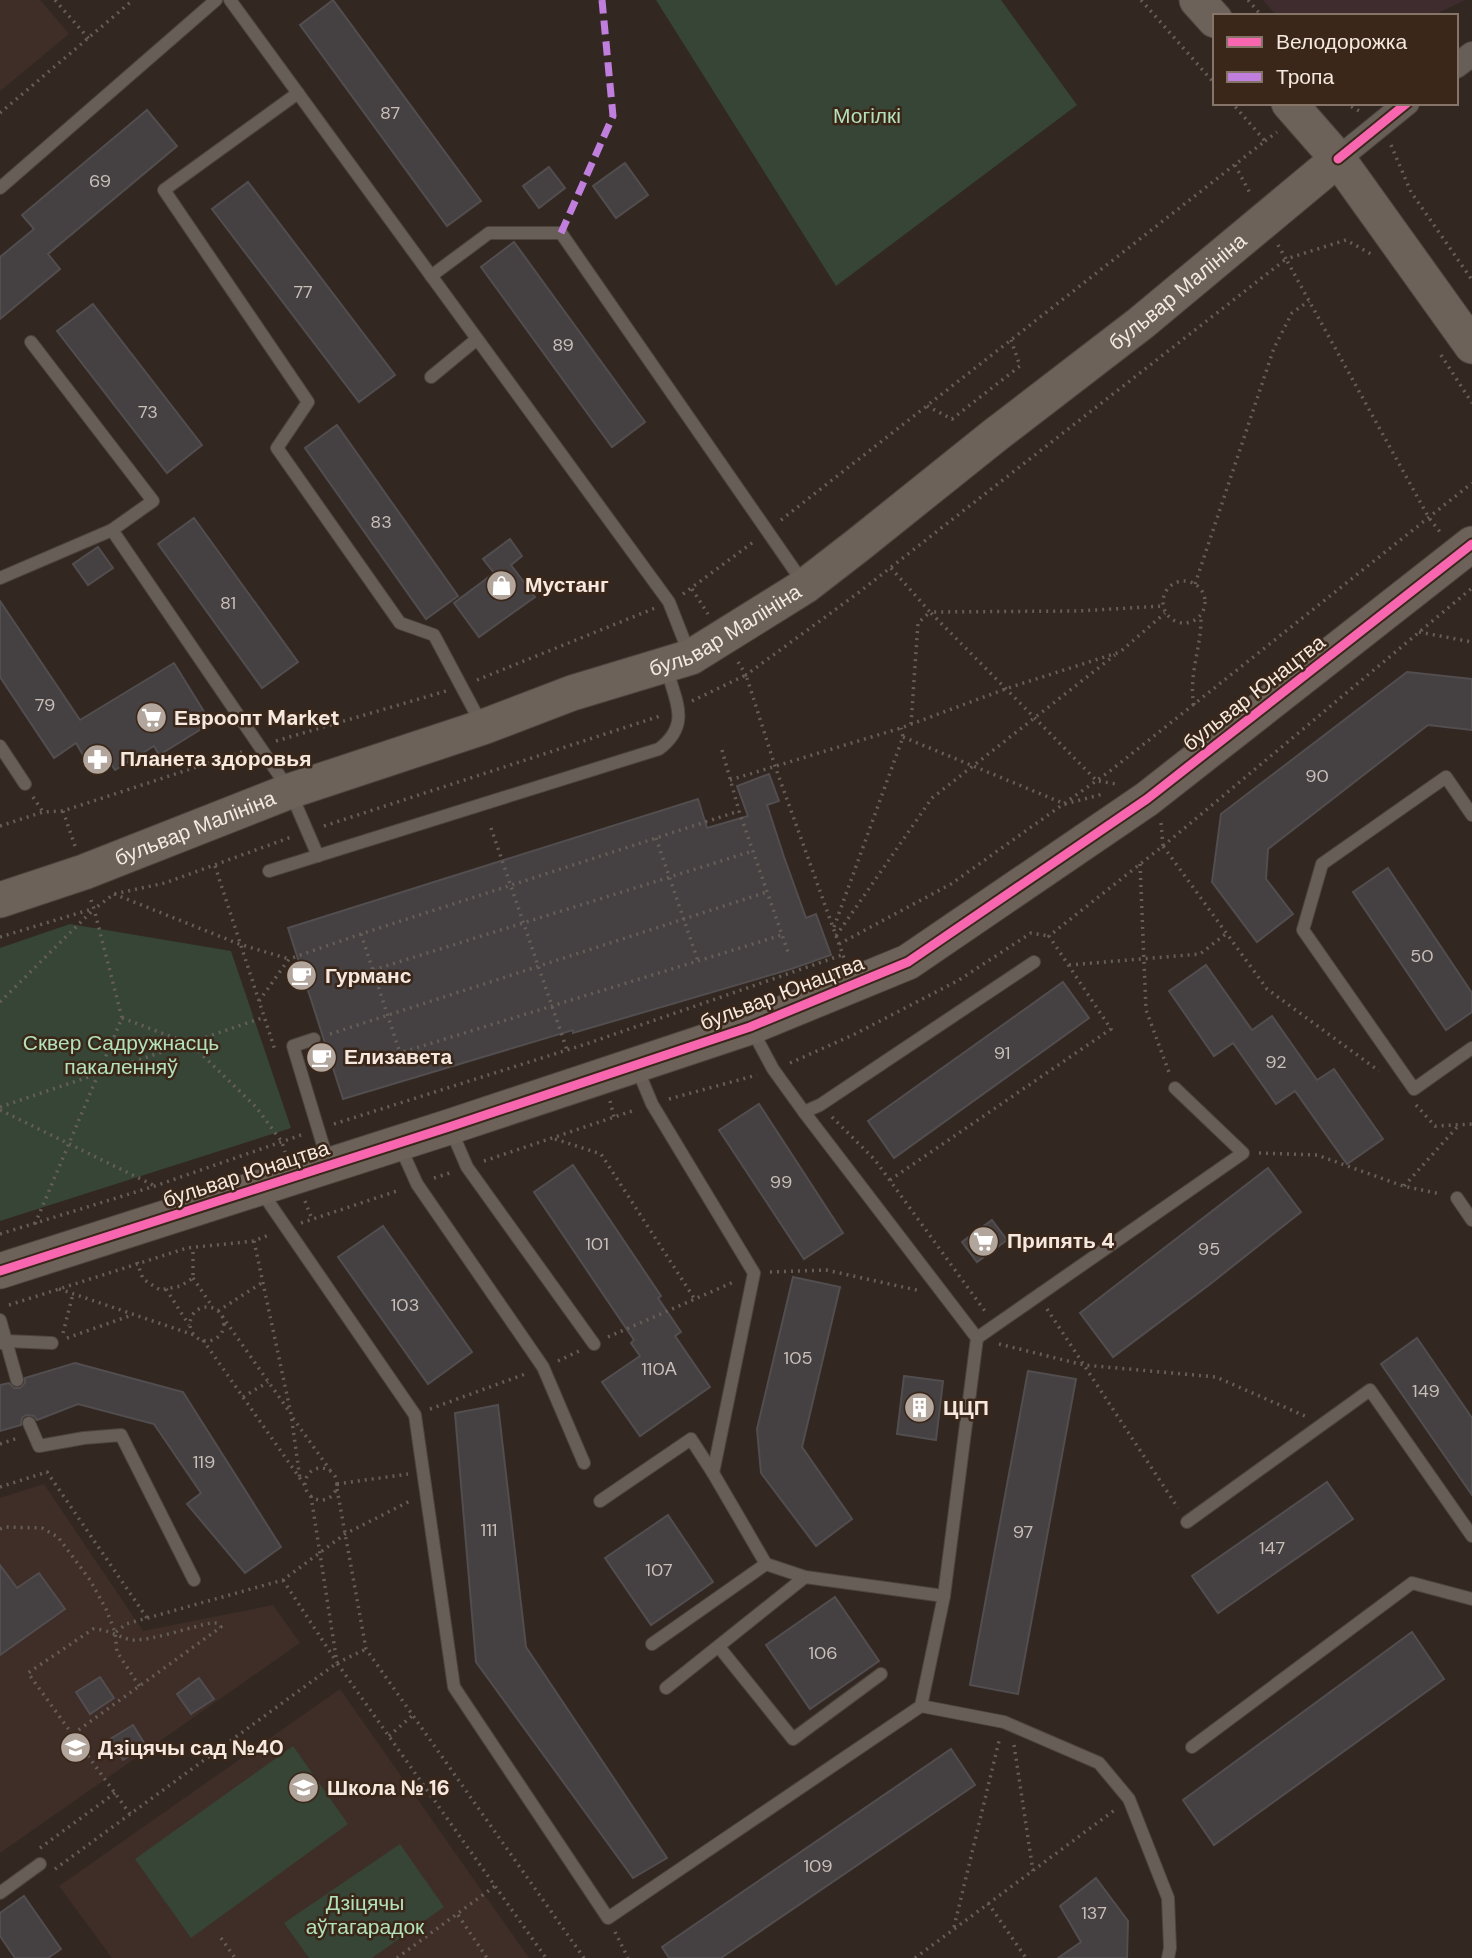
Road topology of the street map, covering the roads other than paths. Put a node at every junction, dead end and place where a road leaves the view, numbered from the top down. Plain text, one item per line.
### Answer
1 (216, 0) edge
2 (230, 0) edge
3 (298, 93) junction
4 (1291, 105) edge
5 (1404, 105) edge
6 (1338, 159) junction
7 (0, 188) edge
8 (431, 275) junction
9 (477, 339) junction
10 (31, 342) dead end
11 (1472, 346) edge
12 (431, 377) dead end
13 (112, 530) junction
14 (1472, 544) edge
15 (0, 578) edge
16 (805, 586) junction
17 (678, 661) junction
18 (483, 726) junction
19 (0, 746) edge
20 (24, 784) dead end
21 (290, 792) junction
22 (1472, 815) edge
23 (318, 856) junction
24 (269, 871) dead end
25 (0, 900) edge
26 (1034, 962) dead end
27 (750, 1027) junction
28 (314, 1039) road end
29 (1472, 1048) edge
30 (636, 1064) junction
31 (1175, 1088) road end
32 (804, 1112) junction
33 (449, 1127) junction
34 (399, 1143) junction
35 (329, 1165) junction
36 (259, 1188) junction
37 (1457, 1198) road end
38 (1472, 1220) edge
39 (0, 1271) edge
40 (0, 1321) edge
41 (977, 1338) junction
42 (4, 1342) edge
43 (52, 1343) dead end
44 (594, 1344) road end
45 (16, 1380) dead end
46 (29, 1423) dead end
47 (584, 1463) dead end
48 (713, 1473) junction
49 (600, 1501) dead end
50 (1187, 1522) road end
51 (1472, 1536) edge
52 (766, 1564) junction
53 (805, 1577) junction
54 (194, 1580) dead end
55 (944, 1596) junction
56 (1472, 1599) edge
57 (652, 1644) dead end
58 (719, 1647) junction
59 (881, 1674) dead end
60 (666, 1688) dead end
61 (921, 1706) junction
62 (1192, 1747) dead end
63 (40, 1864) road end
64 (0, 1893) edge
65 (1168, 1958) edge

1 - 7 lane
2 - 3 lane
3 - 8 lane
3 - 18 lane
4 - 6 main road
5 - 6 street
6 - 11 main road
6 - 16 main road, бульвар Малініна
8 - 9 lane
8 - 16 lane
9 - 12 lane
9 - 17 lane
10 - 13 lane
13 - 15 lane
13 - 21 lane
14 - 27 main road, бульвар Юнацтва
16 - 17 main road, бульвар Малініна
17 - 18 main road, бульвар Малініна
17 - 23 lane
18 - 21 main road, бульвар Малініна
19 - 20 lane
21 - 23 lane
21 - 25 main road, бульвар Малініна
22 - 29 lane
23 - 24 lane
26 - 32 lane
27 - 30 main road, бульвар Юнацтва
27 - 32 lane
28 - 35 lane
30 - 33 main road, бульвар Юнацтва
30 - 48 lane
31 - 41 lane
32 - 41 lane
33 - 34 main road, бульвар Юнацтва
33 - 44 lane
34 - 35 main road, бульвар Юнацтва
34 - 47 lane
35 - 36 main road, бульвар Юнацтва
36 - 39 main road, бульвар Юнацтва
36 - 61 lane
37 - 38 lane
40 - 42 lane
41 - 55 lane
42 - 43 lane
42 - 45 lane
46 - 54 lane
48 - 49 lane
48 - 52 lane
50 - 51 lane
52 - 53 lane
52 - 57 lane
53 - 55 lane
53 - 58 lane
55 - 61 lane
56 - 62 lane
58 - 59 lane
58 - 60 lane
61 - 65 lane
63 - 64 lane

